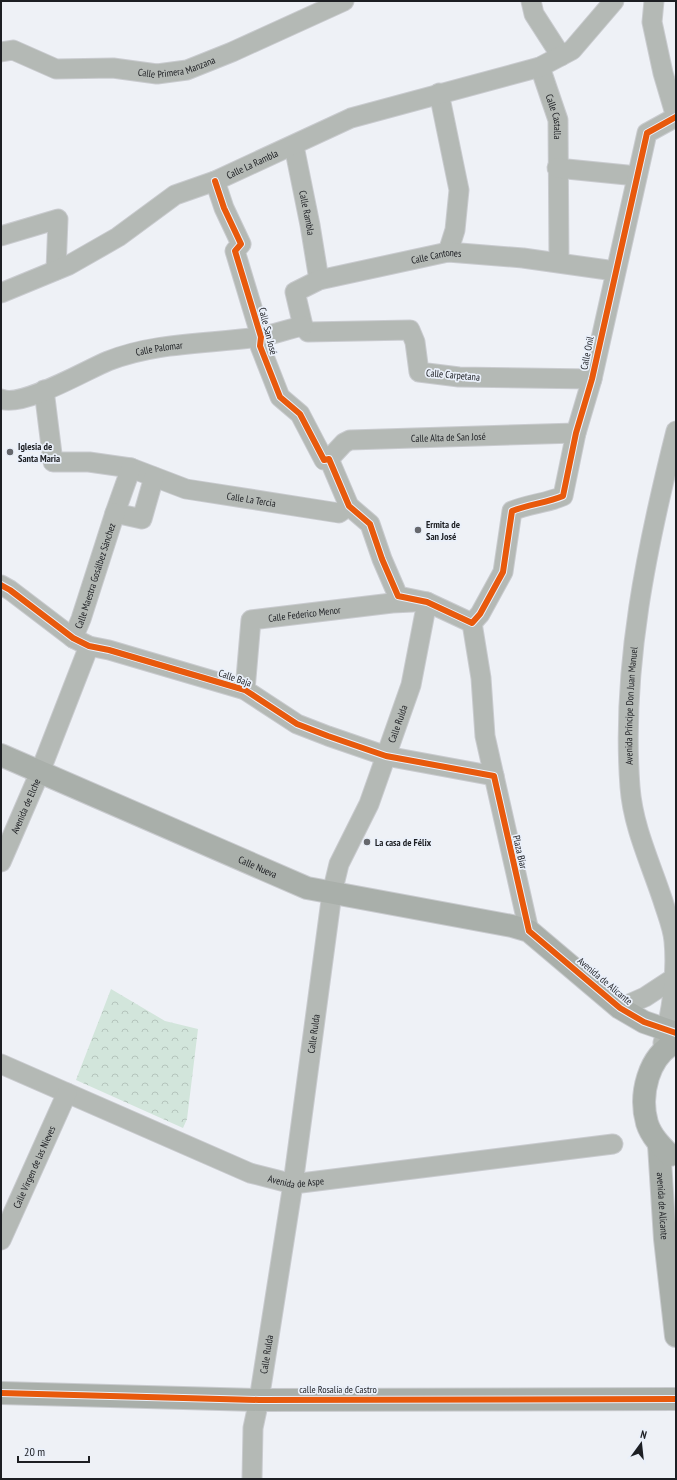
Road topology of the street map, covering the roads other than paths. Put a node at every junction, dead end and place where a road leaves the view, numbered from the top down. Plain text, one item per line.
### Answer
1 (344, 1) edge
2 (531, 1) edge
3 (614, 1) edge
4 (654, 1) edge
5 (1, 52) edge
6 (561, 56) junction
7 (540, 67) junction
8 (439, 94) junction
9 (676, 117) edge
10 (294, 146) junction
11 (557, 168) junction
12 (637, 176) junction
13 (215, 181) junction
14 (1, 236) edge
15 (448, 252) junction
16 (559, 262) junction
17 (56, 270) junction
18 (615, 271) junction
19 (319, 280) junction
20 (1, 293) edge
21 (303, 326) junction
22 (261, 336) junction
23 (592, 379) junction
24 (44, 390) junction
25 (1, 399) edge
26 (676, 431) edge
27 (576, 433) junction
28 (329, 460) junction
29 (131, 468) junction
30 (154, 477) junction
31 (349, 506) junction
32 (115, 513) junction
33 (1, 585) edge
34 (427, 602) junction
35 (472, 623) junction
36 (81, 642) junction
37 (245, 690) junction
38 (1, 755) edge
39 (386, 756) junction
40 (40, 772) junction
41 (494, 776) junction
42 (1, 862) edge
43 (332, 893) junction
44 (529, 931) junction
45 (675, 979) edge
46 (620, 1008) junction
47 (673, 1035) edge
48 (1, 1064) edge
49 (67, 1093) junction
50 (613, 1144) dead end
51 (659, 1145) junction
52 (676, 1159) edge
53 (293, 1184) junction
54 (676, 1217) edge
55 (1, 1240) edge
56 (668, 1266) junction
57 (676, 1336) edge
58 (1, 1393) edge
59 (676, 1399) edge
60 (259, 1400) junction
61 (252, 1479) edge

1 - 5 street, Calle Primera Manzana
2 - 6 street
3 - 6 street, Calle La Rambla
4 - 9 street
6 - 7 street, Calle La Rambla
7 - 8 street, Calle La Rambla
7 - 11 street, Calle Castalla
8 - 10 street, Calle La Rambla
8 - 15 street
9 - 12 street, Calle Onil
10 - 13 street, Calle La Rambla
10 - 19 street, Calle Rambla
11 - 12 street
11 - 16 street, Calle Castalla
12 - 18 street, Calle Onil
13 - 17 street, Calle La Rambla
13 - 22 street, Calle San José
14 - 17 street
15 - 16 street, Calle Cantones
15 - 19 street, Calle Cantones
16 - 18 street, Calle Cantones
17 - 20 street, Calle La Rambla
18 - 23 street, Calle Onil
19 - 21 street, Calle Cantones
21 - 22 street, Calle Palomar
21 - 23 street, Calle Carpetana
22 - 24 street, Calle Palomar
22 - 28 street, Calle San José
23 - 27 street, Calle Onil
24 - 25 street, Calle Palomar
24 - 29 street, Calle La Tercia
26 - 45 street, Avenida Príncipe Don Juan Manuel
27 - 28 street, Calle Alta de San José
27 - 35 street, Calle Onil
28 - 31 street, Calle San José
29 - 30 street, Calle La Tercia
29 - 32 street
30 - 31 street, Calle La Tercia
30 - 32 street
31 - 34 street, Calle San José
32 - 36 street, Calle Maestra Gosálbez Sánchez
33 - 36 street, Calle Baja
34 - 35 street
34 - 37 street, Calle Federico Menor
34 - 39 street, Calle Rulda
35 - 41 street, Plaza Biar
36 - 37 street, Calle Baja
36 - 40 street
37 - 39 street, Calle Baja
38 - 40 street, Calle Nueva
39 - 41 street, Calle Baja
39 - 43 street, Calle Rulda
40 - 42 street, Avenida de Elche
40 - 43 street, Calle Nueva
41 - 44 street, Plaza Biar
43 - 44 street, Calle Nueva
43 - 53 street, Calle Rulda
44 - 46 street, Avenida de Alicante
45 - 46 street
45 - 47 street, Avenida Príncipe Don Juan Manuel
46 - 47 street, Avenida de Alicante
47 - 51 street
48 - 49 street, Avenida de Aspe
49 - 53 street, Avenida de Aspe
49 - 55 street, Calle Virgen de las Nieves
50 - 53 street, Avenida de Aspe
51 - 52 street
51 - 56 street, avenida de Alicante
53 - 60 street, Calle Rulda
54 - 56 street, avenida de Alicante
56 - 57 street
58 - 60 street, calle Rosalía de Castro
59 - 60 street, calle Rosalía de Castro
60 - 61 street, Calle Rulda

